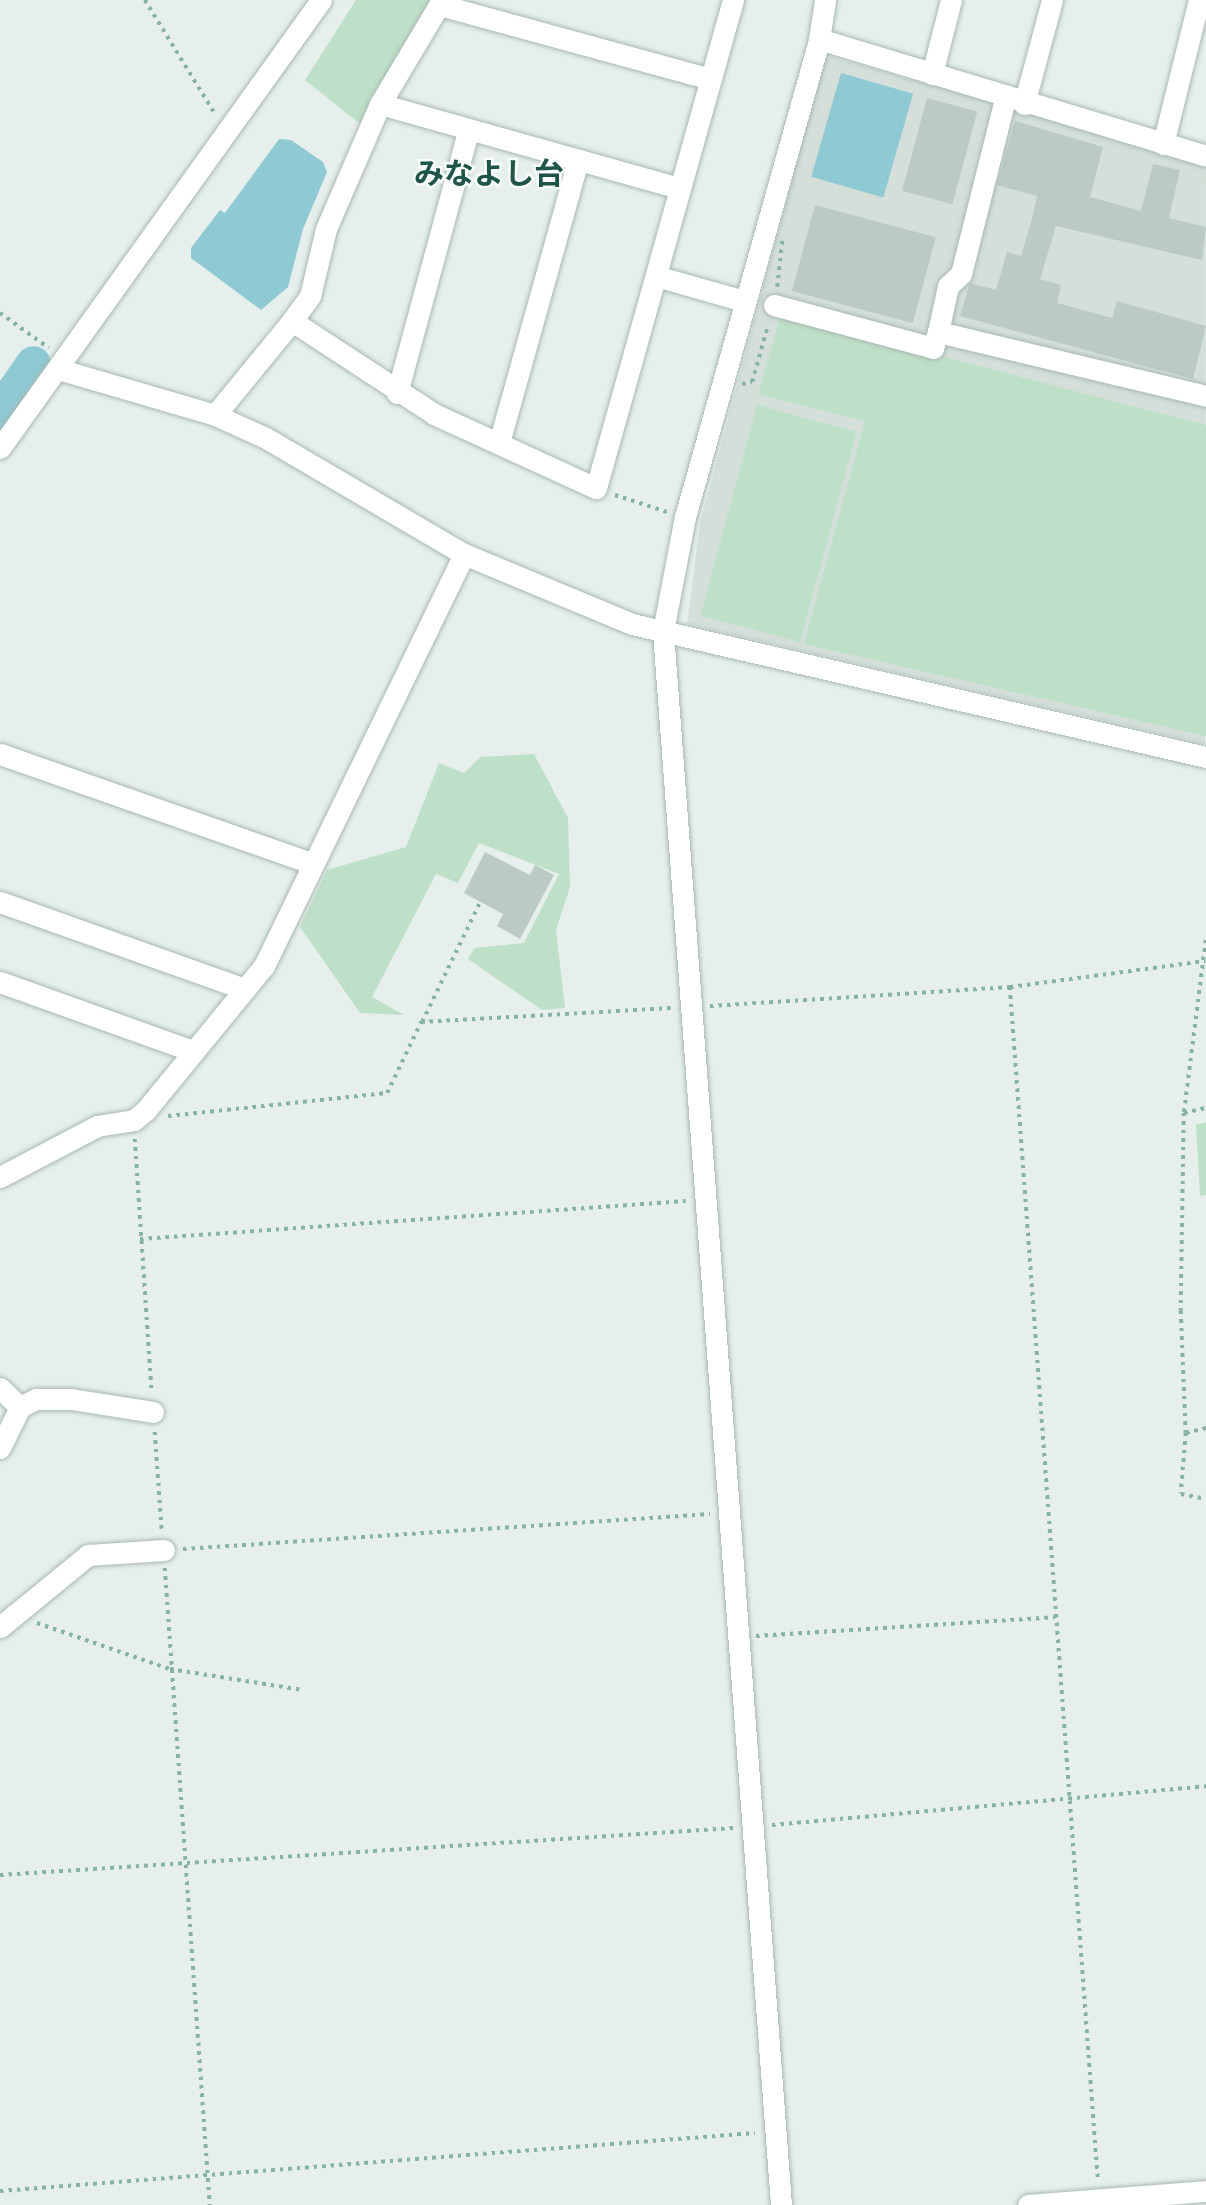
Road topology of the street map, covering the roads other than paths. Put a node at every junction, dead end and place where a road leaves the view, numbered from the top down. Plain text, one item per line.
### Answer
1 (321, 0) edge
2 (733, 0) edge
3 (825, 0) edge
4 (951, 0) edge
5 (1052, 0) edge
6 (1199, 0) edge
7 (441, 2) edge
8 (819, 39) junction
9 (932, 74) junction
10 (710, 79) junction
11 (1014, 101) junction
12 (380, 104) junction
13 (468, 131) junction
14 (1163, 144) junction
15 (1206, 156) edge
16 (577, 163) junction
17 (678, 188) junction
18 (656, 276) junction
19 (744, 301) junction
20 (774, 304) road end
21 (292, 321) junction
22 (938, 332) junction
23 (61, 364) junction
24 (397, 393) junction
25 (1206, 396) edge
26 (215, 415) junction
27 (499, 443) junction
28 (0, 448) edge
29 (464, 554) junction
30 (663, 631) junction
31 (0, 754) edge
32 (1206, 757) edge
33 (312, 863) junction
34 (0, 902) edge
35 (0, 982) edge
36 (245, 989) junction
37 (193, 1051) junction
38 (0, 1177) edge
39 (0, 1388) edge
40 (20, 1407) junction
41 (153, 1412) road end
42 (0, 1448) edge
43 (164, 1550) road end
44 (4, 1616) edge
45 (1206, 2192) edge
46 (781, 2205) edge
47 (1028, 2205) edge
48 (1157, 2205) edge

1 - 23 street
2 - 10 street
3 - 8 street
4 - 9 street
5 - 11 street
6 - 14 street
7 - 10 street
7 - 12 street
8 - 9 street
8 - 19 street
9 - 11 street
10 - 17 street
11 - 14 street
11 - 22 street
12 - 13 street
12 - 21 street
13 - 16 street
13 - 24 street
14 - 15 street
16 - 17 street
16 - 27 street
17 - 18 street
18 - 19 street
18 - 27 street
19 - 30 street
20 - 22 street
21 - 24 street
21 - 26 street
22 - 25 street
23 - 26 street
23 - 28 street
24 - 27 street
26 - 29 street
29 - 30 street
29 - 33 street
30 - 32 street
30 - 46 street
31 - 33 street
33 - 36 street
34 - 36 street
35 - 37 street
36 - 37 street
37 - 38 street
39 - 40 street
40 - 41 street
40 - 42 street
43 - 44 street
45 - 47 street
45 - 48 street

